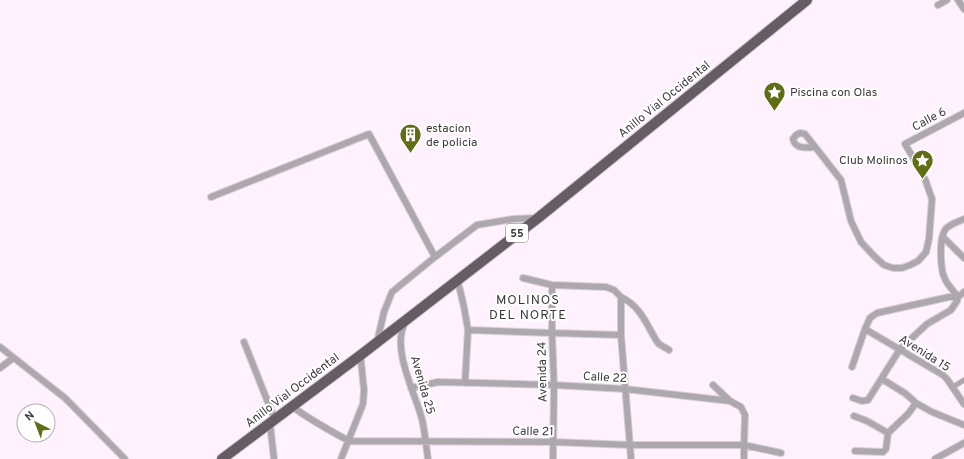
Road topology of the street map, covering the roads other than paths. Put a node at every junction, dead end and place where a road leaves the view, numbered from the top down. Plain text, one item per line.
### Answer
1 (807, 0) edge
2 (947, 0) edge
3 (958, 0) edge
4 (938, 5) dead end
5 (964, 9) edge
6 (964, 113) edge
7 (815, 147) dead end
8 (211, 198) dead end
9 (538, 218) junction
10 (963, 221) edge
11 (943, 237) junction
12 (435, 257) junction
13 (964, 258) edge
14 (523, 278) dead end
15 (457, 280) junction
16 (552, 285) junction
17 (964, 292) edge
18 (621, 297) junction
19 (958, 297) junction
20 (408, 318) junction
21 (865, 329) junction
22 (468, 330) junction
23 (552, 334) junction
24 (621, 335) junction
25 (244, 342) dead end
26 (377, 342) junction
27 (0, 347) edge
28 (900, 349) junction
29 (669, 350) dead end
30 (362, 354) junction
31 (13, 358) junction
32 (852, 367) dead end
33 (0, 368) edge
34 (882, 379) junction
35 (964, 380) edge
36 (465, 383) junction
37 (554, 385) junction
38 (712, 385) dead end
39 (953, 387) junction
40 (411, 388) junction
41 (625, 389) junction
42 (853, 398) dead end
43 (730, 401) junction
44 (916, 403) junction
45 (964, 404) edge
46 (292, 406) junction
47 (854, 416) dead end
48 (273, 422) junction
49 (964, 425) edge
50 (888, 433) junction
51 (349, 441) junction
52 (425, 441) junction
53 (553, 442) junction
54 (964, 443) edge
55 (630, 445) junction
56 (744, 445) junction
57 (855, 451) dead end
58 (781, 454) dead end
59 (125, 459) edge
60 (222, 459) edge
61 (274, 459) edge
62 (341, 459) edge
63 (428, 459) edge
64 (553, 459) edge
65 (631, 459) edge
66 (744, 459) edge
67 (935, 459) edge

1 - 9 highway, Anillo Vial Occidental / 55
2 - 4 street
3 - 5 street
6 - 7 street, Calle 6
8 - 12 street
9 - 12 street
9 - 15 highway, Anillo Vial Occidental / 55
10 - 11 street
11 - 13 street
11 - 19 street
12 - 26 street
14 - 16 street
15 - 20 highway, Anillo Vial Occidental / 55
15 - 22 street
16 - 18 street
16 - 23 street, Avenida 24
17 - 19 street
18 - 24 street
18 - 29 street
19 - 21 street
19 - 28 street
20 - 26 highway, Anillo Vial Occidental / 55
20 - 40 street, Avenida 25
21 - 28 street, Avenida 15
21 - 32 street
22 - 23 street
22 - 36 street
23 - 24 street
23 - 37 street, Avenida 24
24 - 41 street
25 - 48 street
26 - 30 highway, Anillo Vial Occidental / 55
27 - 31 street
28 - 34 street
28 - 39 street, Avenida 15
30 - 46 highway, Anillo Vial Occidental / 55
30 - 51 street
31 - 33 street
31 - 59 street
34 - 42 street
34 - 44 street
35 - 39 street
36 - 37 street, Calle 22
36 - 40 street, Calle 22
37 - 41 street, Calle 22
37 - 53 street, Avenida 24
38 - 43 street
39 - 45 street, Avenida 15
40 - 52 street, Avenida 25
41 - 43 street, Calle 22
41 - 55 street
43 - 56 street, Calle 22
44 - 49 street
44 - 50 street
46 - 48 highway, Anillo Vial Occidental / 55
46 - 51 street, Calle 21
47 - 50 street
48 - 60 highway, Anillo Vial Occidental / 55
48 - 61 street
50 - 57 street
51 - 52 street, Calle 21
51 - 62 street
52 - 53 street, Calle 21
52 - 63 street, Avenida 25
53 - 55 street, Calle 21
53 - 64 street, Avenida 24
54 - 67 street
55 - 56 street, Calle 21
55 - 65 street
56 - 58 street, Calle 21
56 - 66 street

